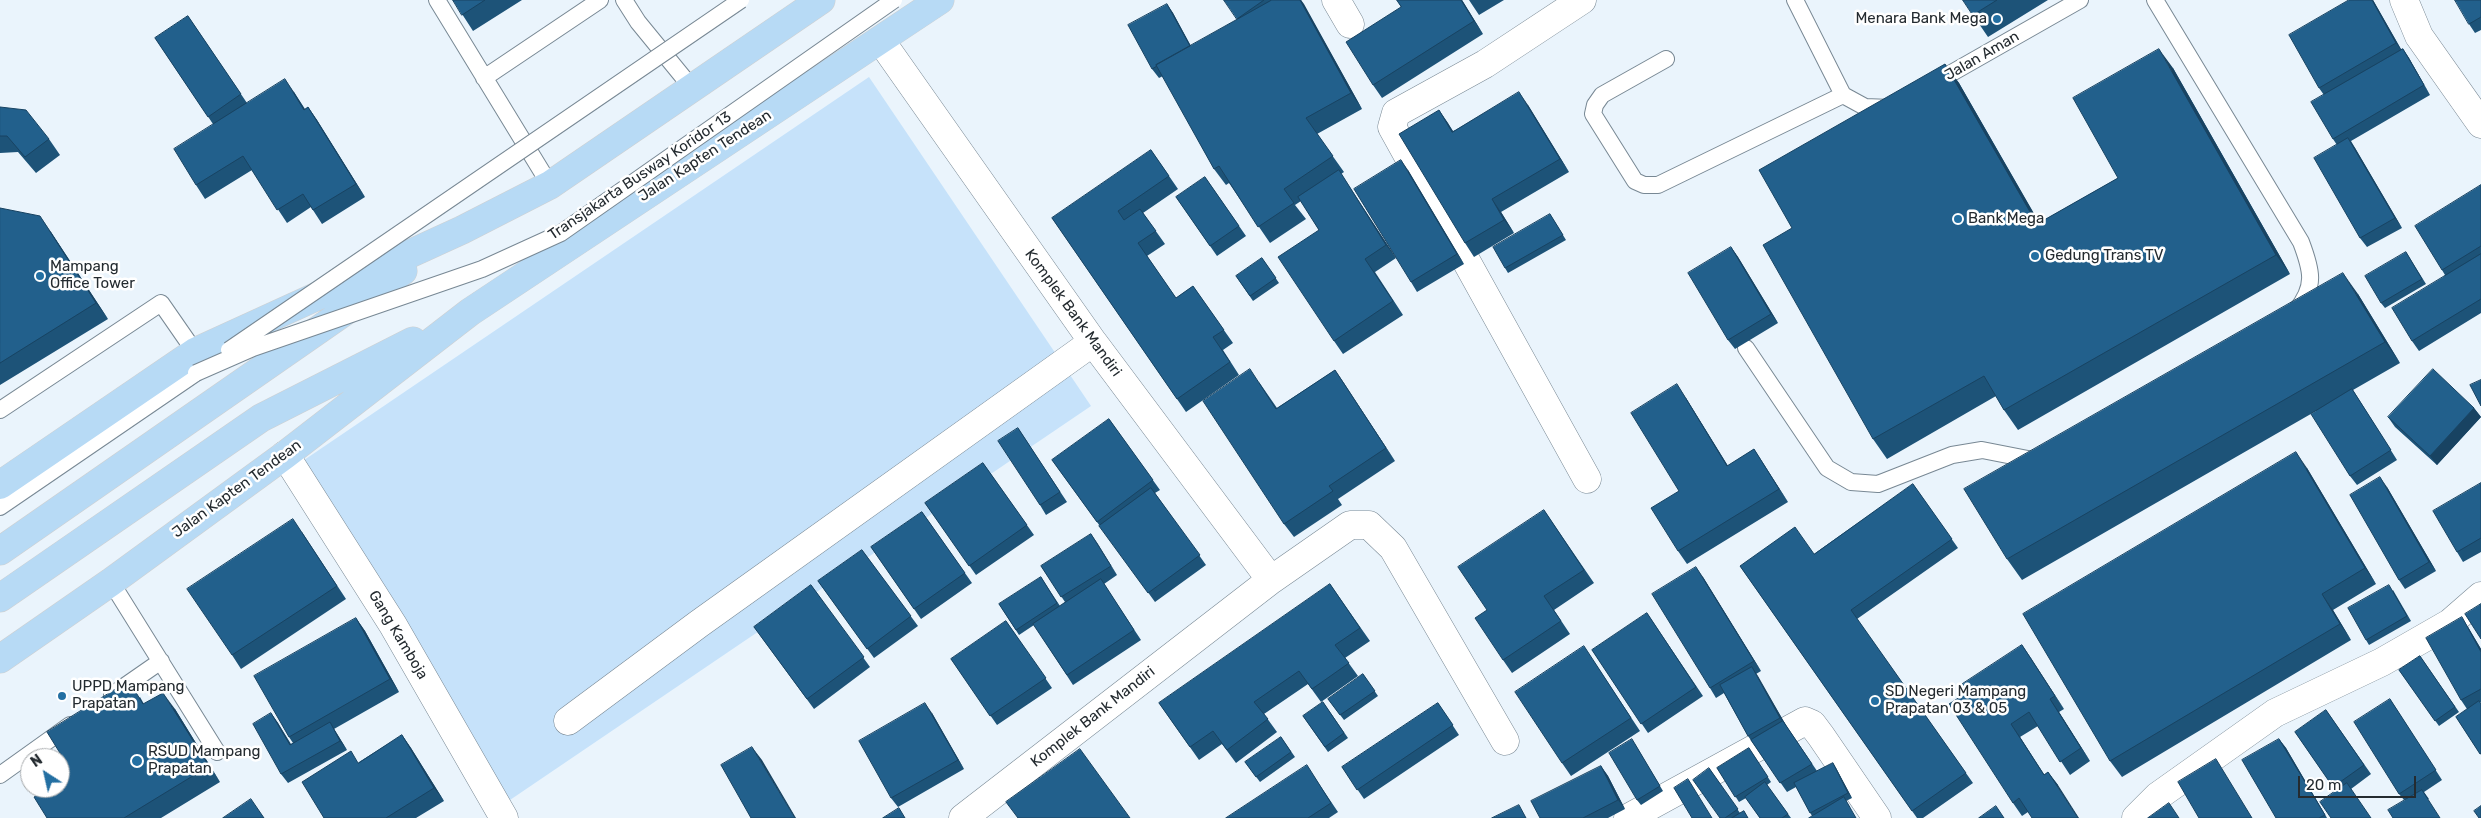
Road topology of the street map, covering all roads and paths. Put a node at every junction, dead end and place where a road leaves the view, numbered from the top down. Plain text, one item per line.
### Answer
1 (437, 0) edge
2 (600, 0) edge
3 (624, 0) edge
4 (740, 0) edge
5 (822, 0) edge
6 (894, 0) edge
7 (940, 0) edge
8 (1336, 0) edge
9 (1582, 0) edge
10 (1794, 0) edge
11 (2080, 0) edge
12 (2155, 0) edge
13 (2404, 0) edge
14 (1350, 24) dead end
15 (881, 41) junction
16 (1666, 58) dead end
17 (484, 78) junction
18 (692, 88) junction
19 (1843, 95) junction
20 (2481, 124) edge
21 (550, 185) junction
22 (462, 230) junction
23 (470, 312) junction
24 (2281, 320) edge
25 (1093, 342) junction
26 (1746, 348) edge
27 (195, 362) junction
28 (0, 410) edge
29 (2056, 452) edge
30 (285, 455) junction
31 (1587, 479) dead end
32 (0, 485) edge
33 (0, 507) edge
34 (0, 551) edge
35 (1271, 580) junction
36 (111, 582) junction
37 (2481, 596) edge
38 (0, 598) edge
39 (0, 659) edge
40 (160, 661) junction
41 (96, 707) edge
42 (80, 718) edge
43 (568, 721) dead end
44 (1505, 741) dead end
45 (216, 752) dead end
46 (0, 775) edge
47 (504, 818) edge
48 (963, 818) edge
49 (1628, 818) edge
50 (1877, 818) edge
51 (2136, 818) edge

1 - 17 lane
2 - 17 lane
3 - 18 lane
4 - 27 lane, Transjakarta Busway Koridor 13, bridge
5 - 18 main road
6 - 27 lane, Transjakarta Busway Koridor 13, bridge
7 - 15 main road, Jalan Kapten Tendean
8 - 14 street
9 - 31 street
10 - 19 lane
11 - 19 lane, Jalan Aman
12 - 24 lane
13 - 20 street
15 - 23 main road, Jalan Kapten Tendean
15 - 25 street, Komplek Bank Mandiri
16 - 19 lane
17 - 21 lane
18 - 21 main road
21 - 22 main road
22 - 27 main road
22 - 34 main road
23 - 30 main road, Jalan Kapten Tendean
23 - 38 main road, Jalan Kapten Tendean
25 - 35 street, Komplek Bank Mandiri
25 - 43 street
26 - 29 lane
27 - 28 lane
27 - 32 main road
27 - 33 lane, Transjakarta Busway Koridor 13
30 - 36 main road, Jalan Kapten Tendean
30 - 47 street, Gang Kamboja
35 - 44 street, Komplek Bank Mandiri
35 - 48 street, Komplek Bank Mandiri
36 - 39 main road, Jalan Kapten Tendean
36 - 40 lane
37 - 51 street
40 - 41 lane
40 - 45 lane
42 - 46 lane
49 - 50 street

